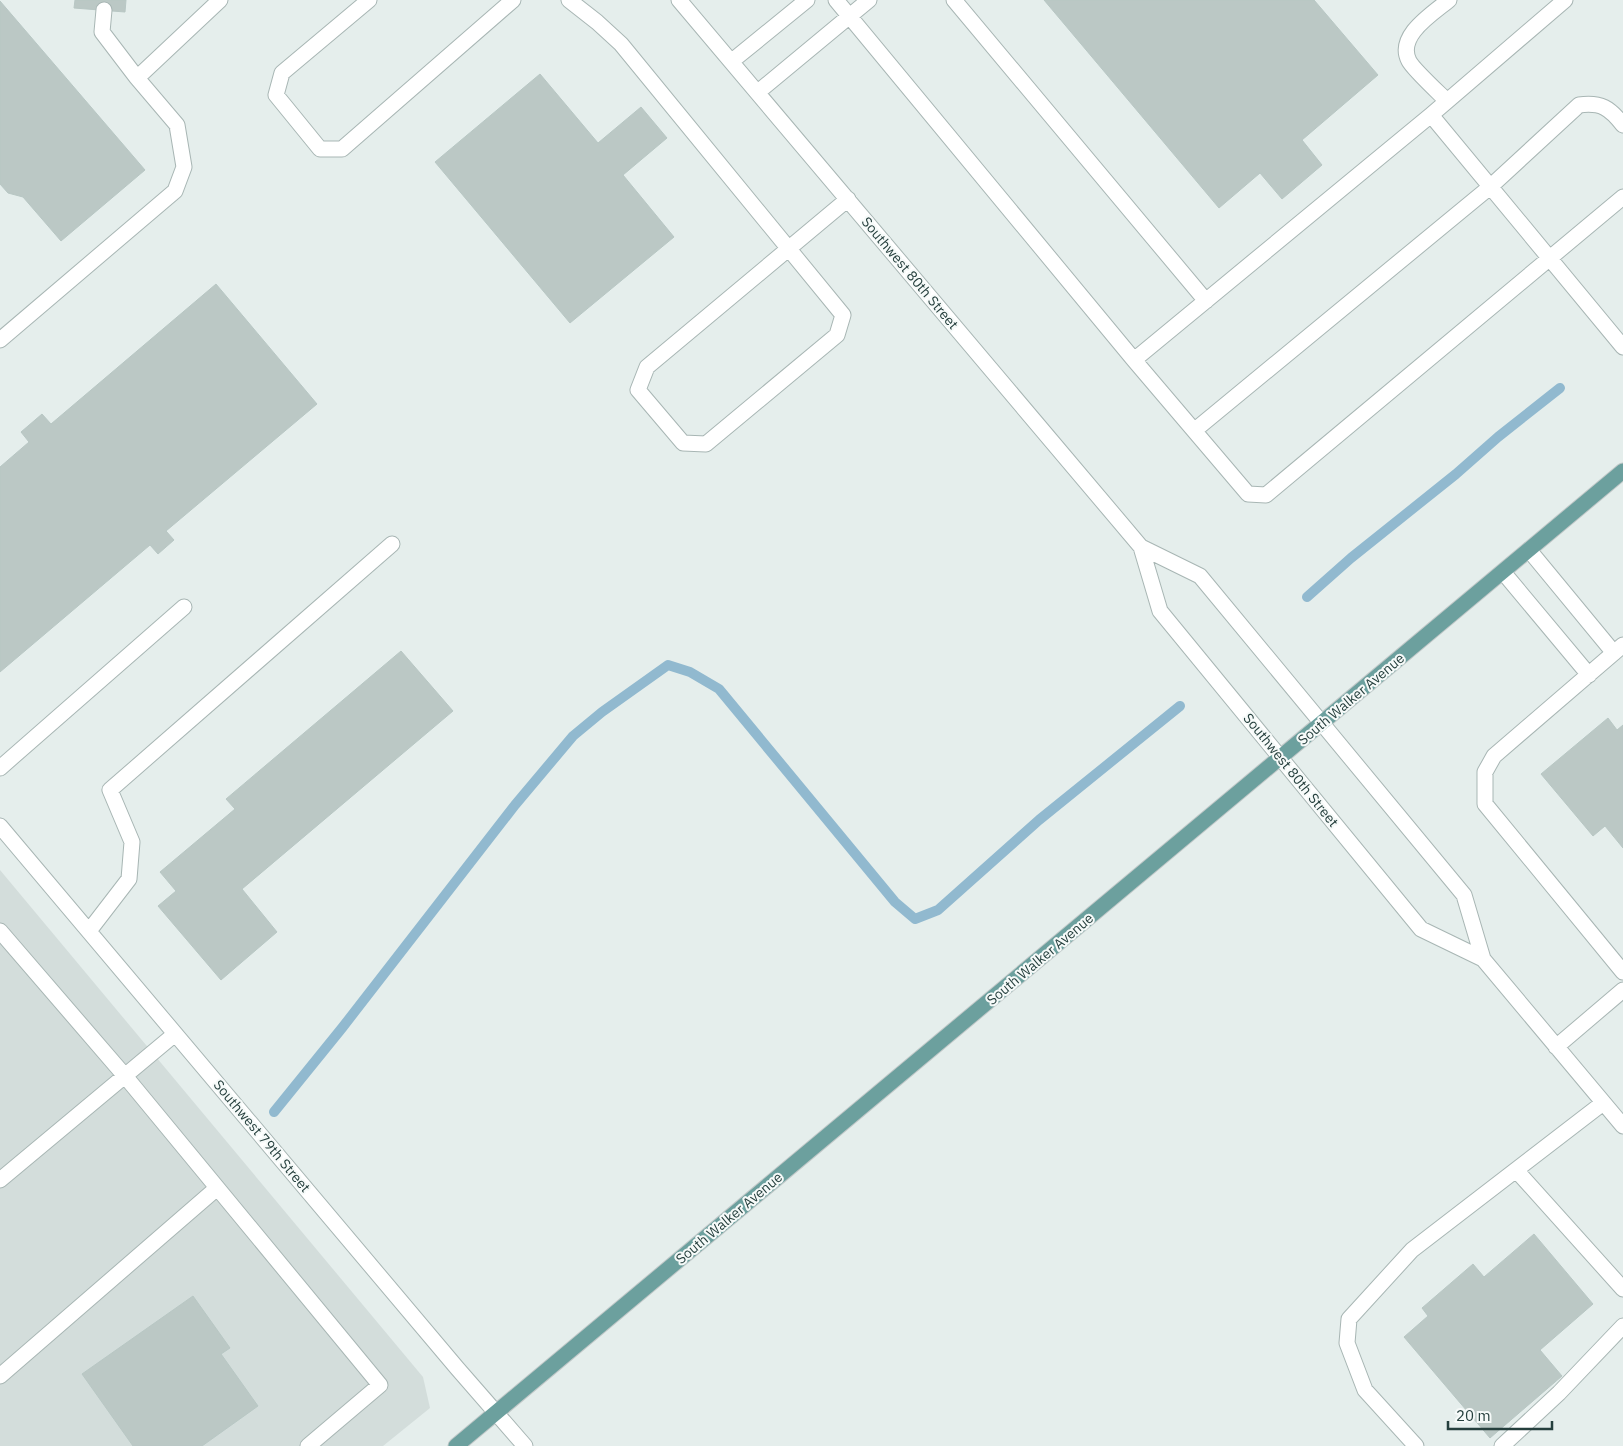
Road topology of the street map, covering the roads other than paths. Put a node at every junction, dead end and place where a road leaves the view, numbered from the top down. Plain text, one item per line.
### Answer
1 (220, 0) edge
2 (369, 0) edge
3 (513, 0) edge
4 (569, 0) edge
5 (680, 0) edge
6 (807, 0) edge
7 (836, 0) edge
8 (869, 0) edge
9 (954, 0) edge
10 (1449, 0) edge
11 (1565, 0) edge
12 (104, 10) dead end
13 (850, 17) junction
14 (732, 61) junction
15 (137, 78) junction
16 (758, 92) junction
17 (1447, 101) junction
18 (1431, 115) junction
19 (1623, 125) edge
20 (1490, 186) junction
21 (1623, 197) edge
22 (848, 199) junction
23 (789, 248) junction
24 (1550, 259) junction
25 (1206, 300) junction
26 (0, 340) edge
27 (1623, 347) edge
28 (1134, 360) junction
29 (1195, 430) junction
30 (1623, 471) edge
31 (392, 544) dead end
32 (1141, 546) junction
33 (1529, 550) junction
34 (1503, 572) junction
35 (184, 608) dead end
36 (1618, 649) edge
37 (1589, 675) junction
38 (1322, 723) junction
39 (1281, 758) junction
40 (0, 768) edge
41 (0, 826) edge
42 (0, 931) edge
43 (89, 931) junction
44 (1483, 959) junction
45 (1623, 972) edge
46 (1623, 990) edge
47 (175, 1034) junction
48 (1556, 1047) junction
49 (124, 1076) junction
50 (1603, 1103) junction
51 (1623, 1126) edge
52 (1516, 1170) junction
53 (0, 1180) edge
54 (217, 1188) junction
55 (1623, 1289) edge
56 (1623, 1326) edge
57 (0, 1376) edge
58 (496, 1412) junction
59 (308, 1446) edge
60 (456, 1446) edge
61 (525, 1446) edge
62 (1416, 1446) edge
63 (1502, 1446) edge

1 - 15 street
2 - 3 street
4 - 23 street
5 - 14 street, Southwest 80th Street
6 - 14 street
7 - 13 street
8 - 13 street
9 - 25 street
10 - 17 street
11 - 17 street
12 - 15 street
13 - 16 street
13 - 28 street
14 - 16 street, Southwest 80th Street
15 - 26 street
16 - 22 street, Southwest 80th Street
17 - 18 street
18 - 20 street
18 - 25 street
19 - 20 street
20 - 24 street
20 - 29 street
21 - 24 street
22 - 23 street
22 - 32 street, Southwest 80th Street
23 - 23 street
24 - 27 street
24 - 29 street
25 - 28 street
28 - 29 street
30 - 33 main road, South Walker Avenue
31 - 43 street
32 - 38 street, Southwest 80th Street
32 - 39 street, Southwest 80th Street
33 - 34 main road, South Walker Avenue
33 - 36 street
34 - 37 street
34 - 38 main road, South Walker Avenue
35 - 40 street
36 - 37 street
37 - 45 street
38 - 39 main road, South Walker Avenue
38 - 44 street, Southwest 80th Street
39 - 44 street, Southwest 80th Street
39 - 58 main road, South Walker Avenue
41 - 43 street, Southwest 79th Street
42 - 49 street
43 - 47 street, Southwest 79th Street
44 - 48 street, Southwest 80th Street
46 - 48 street
47 - 49 street
47 - 58 street, Southwest 79th Street
48 - 50 street, Southwest 80th Street
49 - 53 street
49 - 54 street
50 - 51 street, Southwest 80th Street
50 - 52 street
52 - 55 street
52 - 62 street
54 - 57 street
54 - 59 street
56 - 63 street
58 - 60 main road, South Walker Avenue
58 - 61 street, Southwest 79th Street

